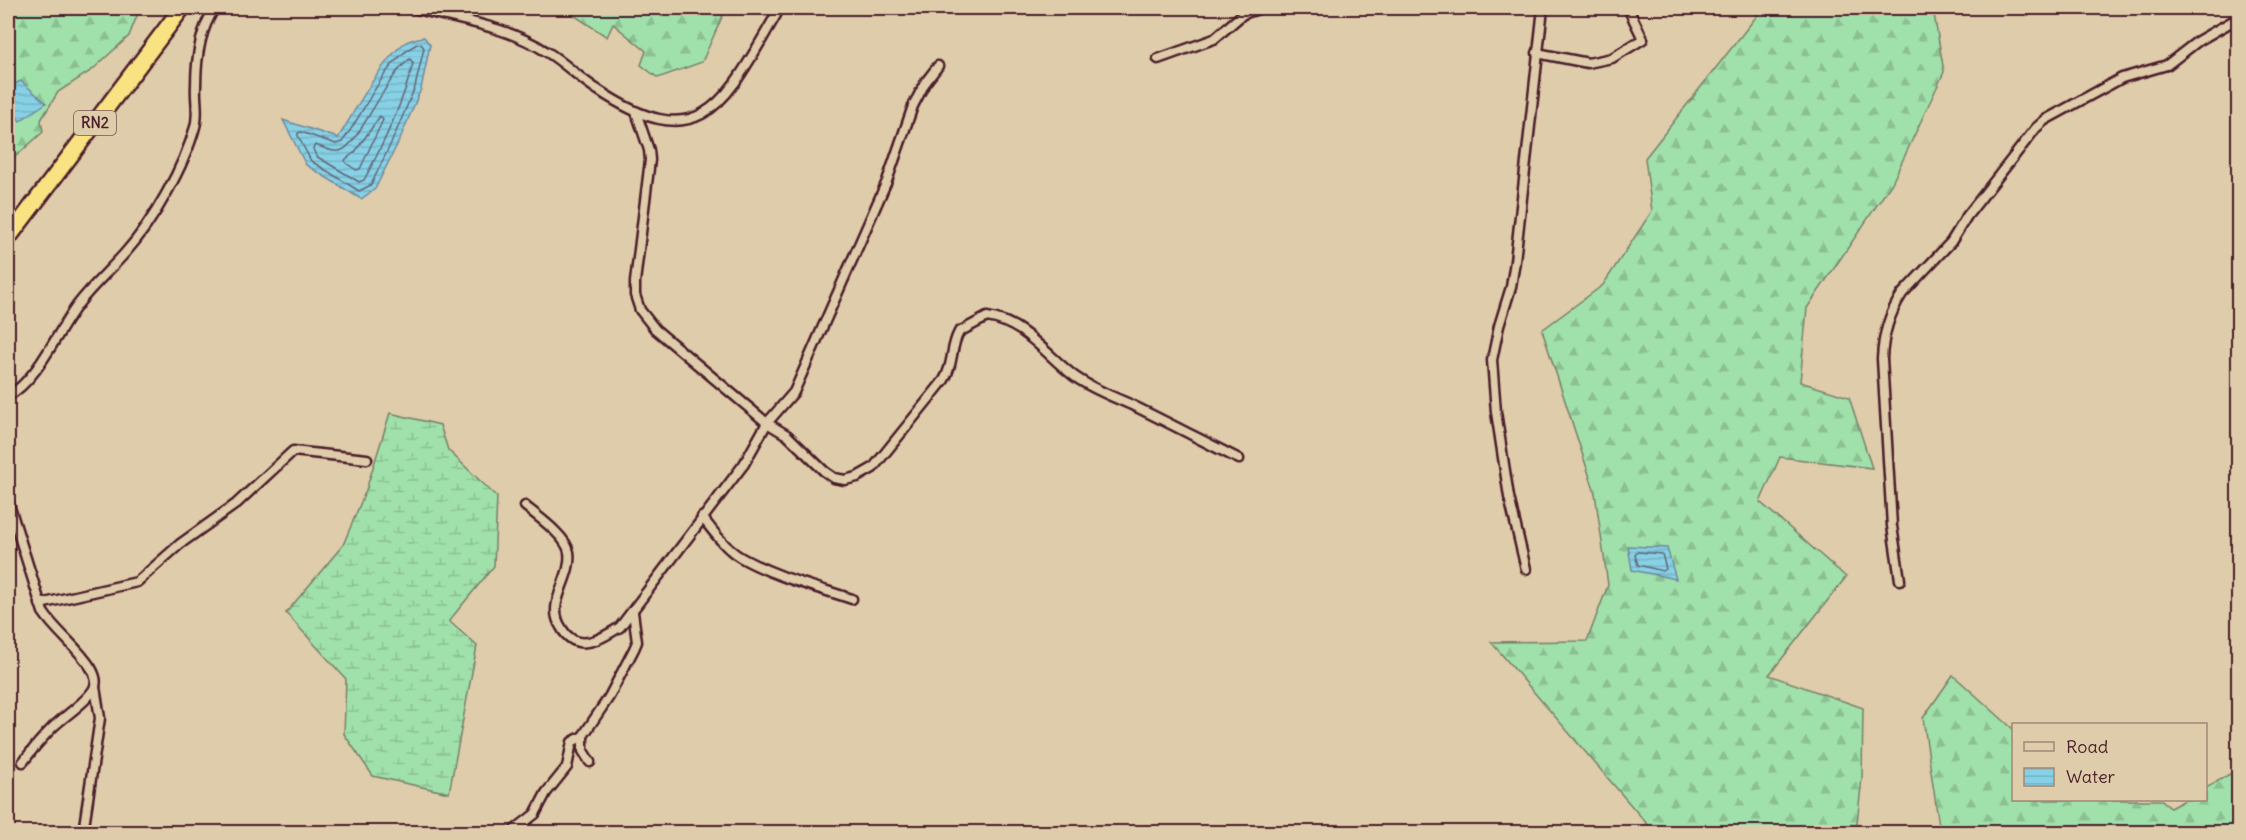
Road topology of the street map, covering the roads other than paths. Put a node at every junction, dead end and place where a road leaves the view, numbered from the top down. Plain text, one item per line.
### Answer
1 (182, 8) edge
2 (215, 8) edge
3 (414, 8) edge
4 (778, 8) edge
5 (1261, 8) edge
6 (1543, 8) edge
7 (1628, 8) edge
8 (2238, 18) edge
9 (1537, 53) junction
10 (1158, 59) dead end
11 (939, 66) dead end
12 (636, 112) junction
13 (8, 238) edge
14 (8, 396) edge
15 (767, 423) junction
16 (367, 459) dead end
17 (1239, 459) dead end
18 (8, 501) edge
19 (525, 506) dead end
20 (702, 517) junction
21 (1526, 569) dead end
22 (1900, 580) dead end
23 (852, 600) dead end
24 (40, 604) junction
25 (633, 612) junction
26 (95, 687) junction
27 (583, 736) junction
28 (23, 762) dead end
29 (590, 762) dead end
30 (84, 826) dead end
31 (512, 832) edge

1 - 13 highway, RN2
2 - 14 street
3 - 12 street
4 - 12 street
5 - 10 street
6 - 9 street
7 - 9 street
8 - 22 street
9 - 21 street
11 - 15 street
12 - 15 street
15 - 17 street
15 - 20 street
16 - 24 street
18 - 24 street
19 - 25 street
20 - 23 street
20 - 25 street
24 - 26 street
25 - 27 street
26 - 28 street
26 - 30 street
27 - 29 street
27 - 31 street

